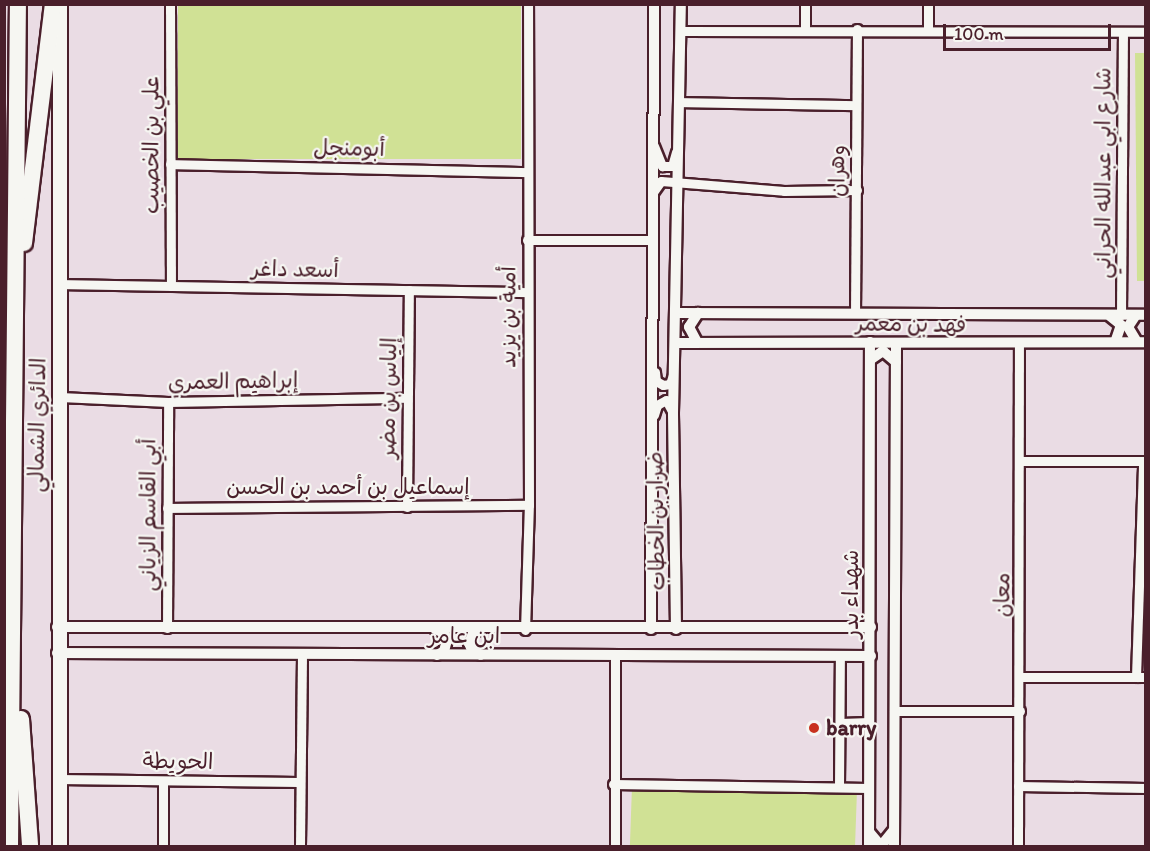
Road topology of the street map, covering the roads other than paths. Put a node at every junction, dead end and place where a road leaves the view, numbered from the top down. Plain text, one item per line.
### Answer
1 (18, 4) edge
2 (53, 4) edge
3 (60, 4) edge
4 (170, 4) edge
5 (528, 4) edge
6 (654, 4) edge
7 (681, 4) edge
8 (805, 4) edge
9 (928, 4) edge
10 (857, 29) junction
11 (805, 30) junction
12 (928, 30) junction
13 (681, 32) junction
14 (1123, 32) junction
15 (1146, 32) edge
16 (680, 102) junction
17 (854, 105) junction
18 (679, 138) junction
19 (652, 141) junction
20 (170, 164) junction
21 (527, 172) junction
22 (676, 185) junction
23 (858, 190) junction
24 (653, 194) junction
25 (528, 240) junction
26 (652, 240) junction
27 (61, 284) junction
28 (171, 286) junction
29 (409, 290) junction
30 (528, 292) junction
31 (678, 313) junction
32 (698, 313) junction
33 (855, 313) junction
34 (1116, 315) junction
35 (1141, 315) edge
36 (13, 336) junction
37 (698, 342) junction
38 (870, 342) junction
39 (1115, 342) junction
40 (1141, 342) edge
41 (677, 343) junction
42 (896, 343) junction
43 (1019, 344) junction
44 (675, 360) junction
45 (870, 360) junction
46 (896, 362) junction
47 (653, 363) junction
48 (60, 397) junction
49 (407, 398) junction
50 (168, 402) junction
51 (673, 413) junction
52 (652, 422) junction
53 (1021, 461) junction
54 (1144, 461) edge
55 (529, 505) junction
56 (407, 507) junction
57 (167, 508) junction
58 (1142, 566) edge
59 (11, 588) junction
60 (57, 627) junction
61 (871, 627) junction
62 (167, 628) junction
63 (434, 628) junction
64 (676, 628) junction
65 (484, 629) junction
66 (651, 629) junction
67 (525, 630) junction
68 (57, 653) junction
69 (302, 655) junction
70 (434, 655) junction
71 (482, 655) junction
72 (615, 655) junction
73 (840, 656) junction
74 (871, 656) junction
75 (1021, 677) junction
76 (1141, 677) edge
77 (894, 711) junction
78 (1020, 711) junction
79 (869, 722) junction
80 (840, 723) junction
81 (58, 779) junction
82 (163, 781) junction
83 (298, 782) junction
84 (613, 784) junction
85 (1018, 786) junction
86 (839, 787) junction
87 (870, 788) junction
88 (1146, 788) edge
89 (869, 830) junction
90 (893, 831) junction
91 (10, 846) edge
92 (30, 846) edge
93 (60, 846) edge
94 (164, 846) edge
95 (300, 846) edge
96 (615, 846) edge
97 (869, 846) edge
98 (894, 846) edge
99 (1018, 846) edge

1 - 36 highway, الدائري الشمالي
2 - 36 highway
3 - 27 main road, الدائري الشمالي
4 - 20 street, علي بن الخصيب
5 - 21 street, أمية بن يزيد
6 - 19 street, ضرار بن الخطاب
7 - 13 street, ضرار بن الخطاب
8 - 11 street
9 - 12 street
10 - 11 street
10 - 12 street
10 - 17 street, وهران
11 - 13 street
12 - 14 street
13 - 16 street, ضرار بن الخطاب
14 - 15 street
14 - 34 street, شارع ابي عبدالله الحراني
16 - 17 street
16 - 18 street, ضرار بن الخطاب
17 - 23 street, وهران
18 - 19 street, ضرار بن الخطاب
18 - 22 street, ضرار بن الخطاب
19 - 24 street, ضرار بن الخطاب
20 - 21 street, أبومنجل
20 - 28 street, علي بن الخصيب
21 - 25 street, أمية بن يزيد
22 - 23 street
22 - 24 street
22 - 31 street, ضرار بن الخطاب
23 - 33 street, وهران
24 - 26 street, ضرار بن الخطاب
25 - 26 street
25 - 30 street, أمية بن يزيد
26 - 47 street, ضرار بن الخطاب
27 - 28 street, أسعد داغر
27 - 48 main road, الدائري الشمالي
28 - 29 street, أسعد داغر
29 - 30 street, أسعد داغر
29 - 49 street, إلياس بن مضر
30 - 55 street, أمية بن يزيد
31 - 32 street, فهد بن معمر
31 - 41 street, ضرار بن الخطاب
32 - 33 street, فهد بن معمر
32 - 37 street
33 - 34 street, فهد بن معمر
34 - 35 street, فهد بن معمر
34 - 39 street
35 - 40 street
36 - 59 highway, الدائري الشمالي
37 - 38 street, فهد بن معمر
37 - 41 street, فهد بن معمر
38 - 42 street, فهد بن معمر
38 - 45 street, شهداء بدر
39 - 40 street, فهد بن معمر
39 - 43 street, فهد بن معمر
41 - 44 street, ضرار بن الخطاب
42 - 43 street, فهد بن معمر
42 - 46 street, شهداء بدر
43 - 53 street, معان
44 - 47 street, ضرار بن الخطاب
44 - 51 street, ضرار بن الخطاب
45 - 46 street
45 - 61 street, شهداء بدر
46 - 77 street, شهداء بدر
47 - 52 street, ضرار بن الخطاب
48 - 50 street, إبراهيم العمري
48 - 60 main road, الدائري الشمالي
49 - 50 street, إبراهيم العمري
49 - 56 street, إلياس بن مضر
50 - 57 street, أبي القاسم الزياني
51 - 52 street, ضرار بن الخطاب
51 - 64 street, ضرار بن الخطاب
52 - 66 street, ضرار بن الخطاب
53 - 54 street
53 - 75 street, معان
54 - 58 street
55 - 56 street, إسماعيل بن أحمد بن الحسن
55 - 67 street, أمية بن يزيد
56 - 57 street, إسماعيل بن أحمد بن الحسن
57 - 62 street, أبي القاسم الزياني
58 - 76 street
59 - 91 highway, الدائري الشمالي
59 - 92 highway
60 - 62 street, ابن عامر
60 - 68 main road, الدائري الشمالي
61 - 64 street, ابن عامر
61 - 74 street, شهداء بدر
62 - 63 street, ابن عامر
63 - 65 street, ابن عامر
63 - 70 street
64 - 66 street, ابن عامر
65 - 67 street, ابن عامر
65 - 71 street
66 - 67 street, ابن عامر
68 - 69 street, ابن عامر
68 - 81 main road, الدائري الشمالي
69 - 70 street, ابن عامر
69 - 83 street
70 - 71 street, ابن عامر
71 - 72 street, ابن عامر
72 - 73 street, ابن عامر
72 - 84 street
73 - 74 street, ابن عامر
73 - 80 street
74 - 79 street, شهداء بدر
75 - 76 street
75 - 78 street, معان
77 - 78 street
77 - 90 street, شهداء بدر
78 - 85 street, معان
79 - 80 street
79 - 87 street, شهداء بدر
80 - 86 street
81 - 82 street, الحويطة
81 - 93 main road, الدائري الشمالي
82 - 83 street, الحويطة
82 - 94 street
83 - 95 street
84 - 86 street
84 - 96 street
85 - 88 street
85 - 99 street, معان
86 - 87 street
87 - 89 street, شهداء بدر
89 - 90 street
89 - 97 street, شهداء بدر
90 - 98 street, شهداء بدر

